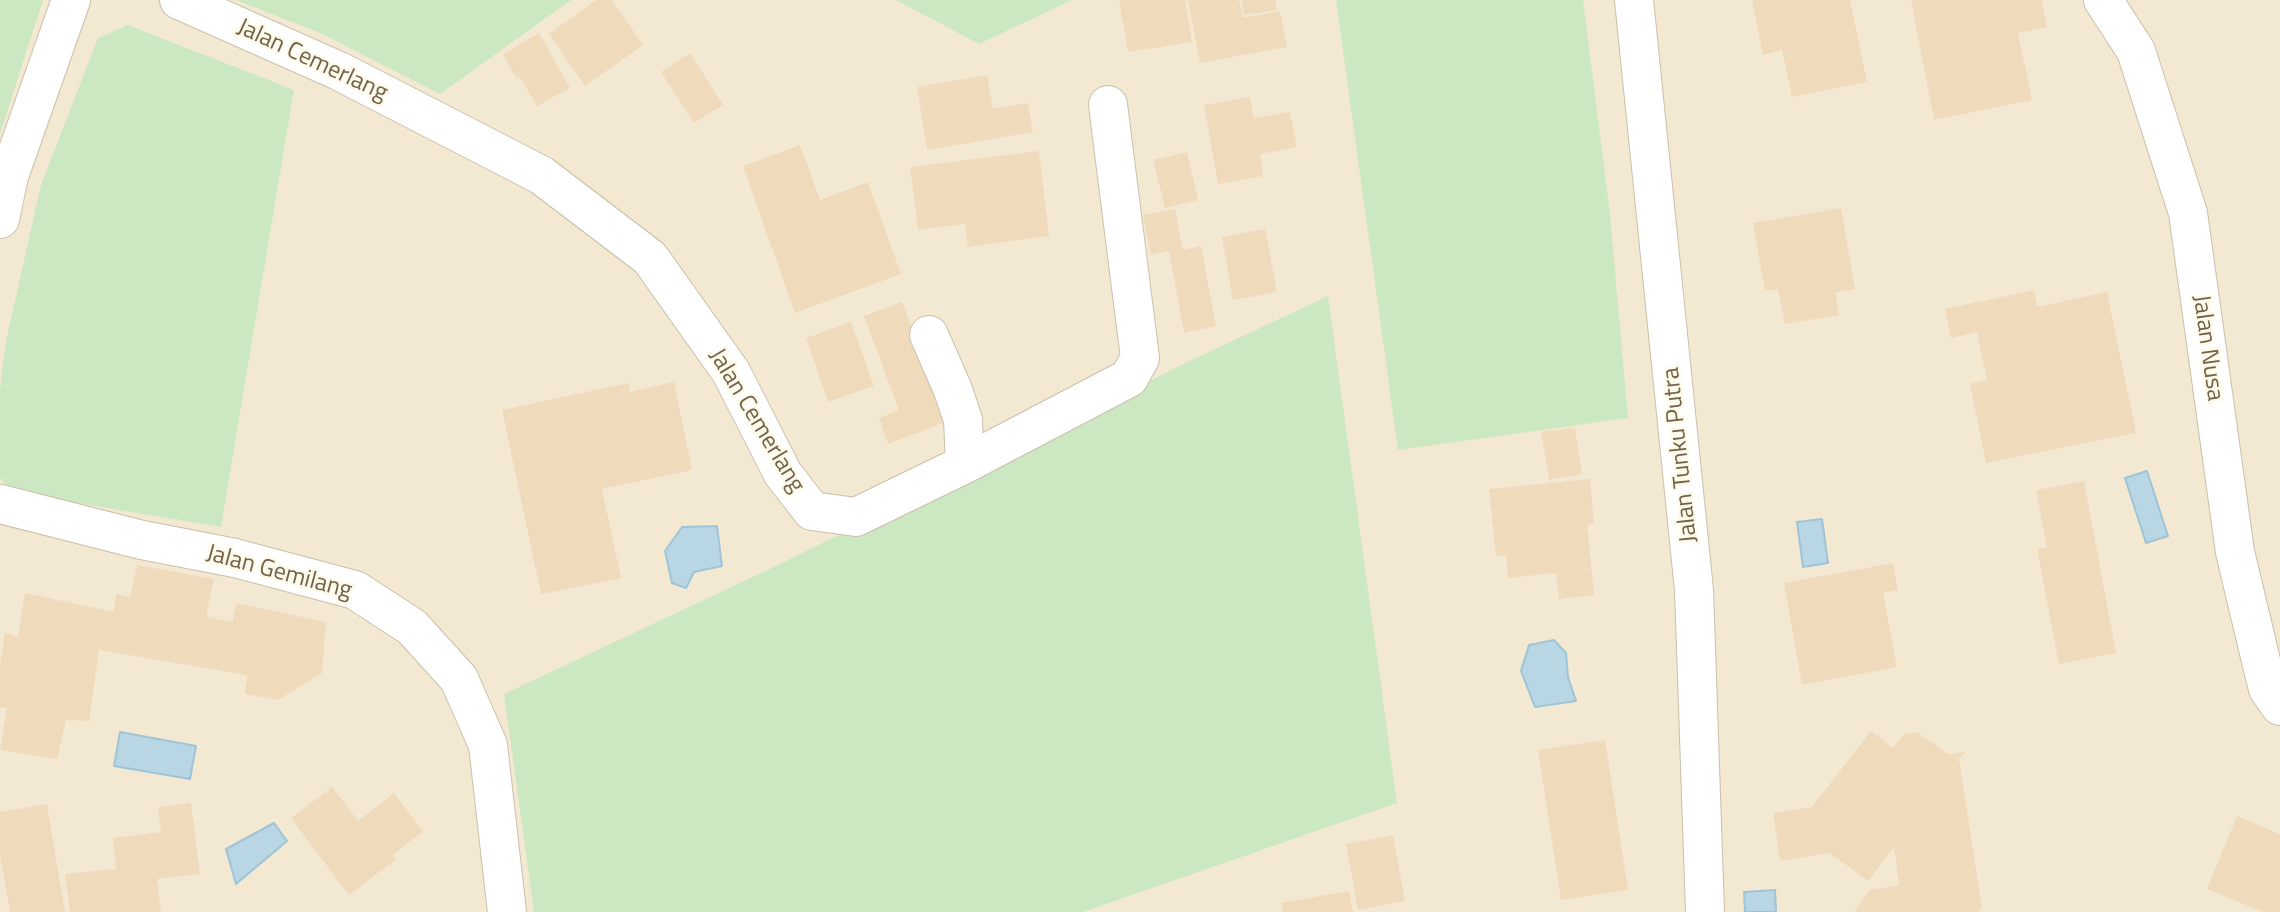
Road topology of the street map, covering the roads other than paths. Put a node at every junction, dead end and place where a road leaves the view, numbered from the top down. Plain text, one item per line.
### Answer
1 (71, 0) edge
2 (179, 0) edge
3 (1634, 0) edge
4 (2103, 0) edge
5 (1108, 105) dead end
6 (0, 219) edge
7 (929, 335) dead end
8 (965, 464) junction
9 (0, 504) edge
10 (2271, 661) edge
11 (2280, 706) edge
12 (507, 912) edge
13 (1705, 912) edge

1 - 6 street
2 - 8 street, Jalan Cemerlang
3 - 13 street, Jalan Tunku Putra
4 - 10 street, Jalan Nusa
5 - 8 street, Jalan Cemerlang
7 - 8 street
9 - 12 street, Jalan Gemilang
10 - 11 street, Jalan Nusa

